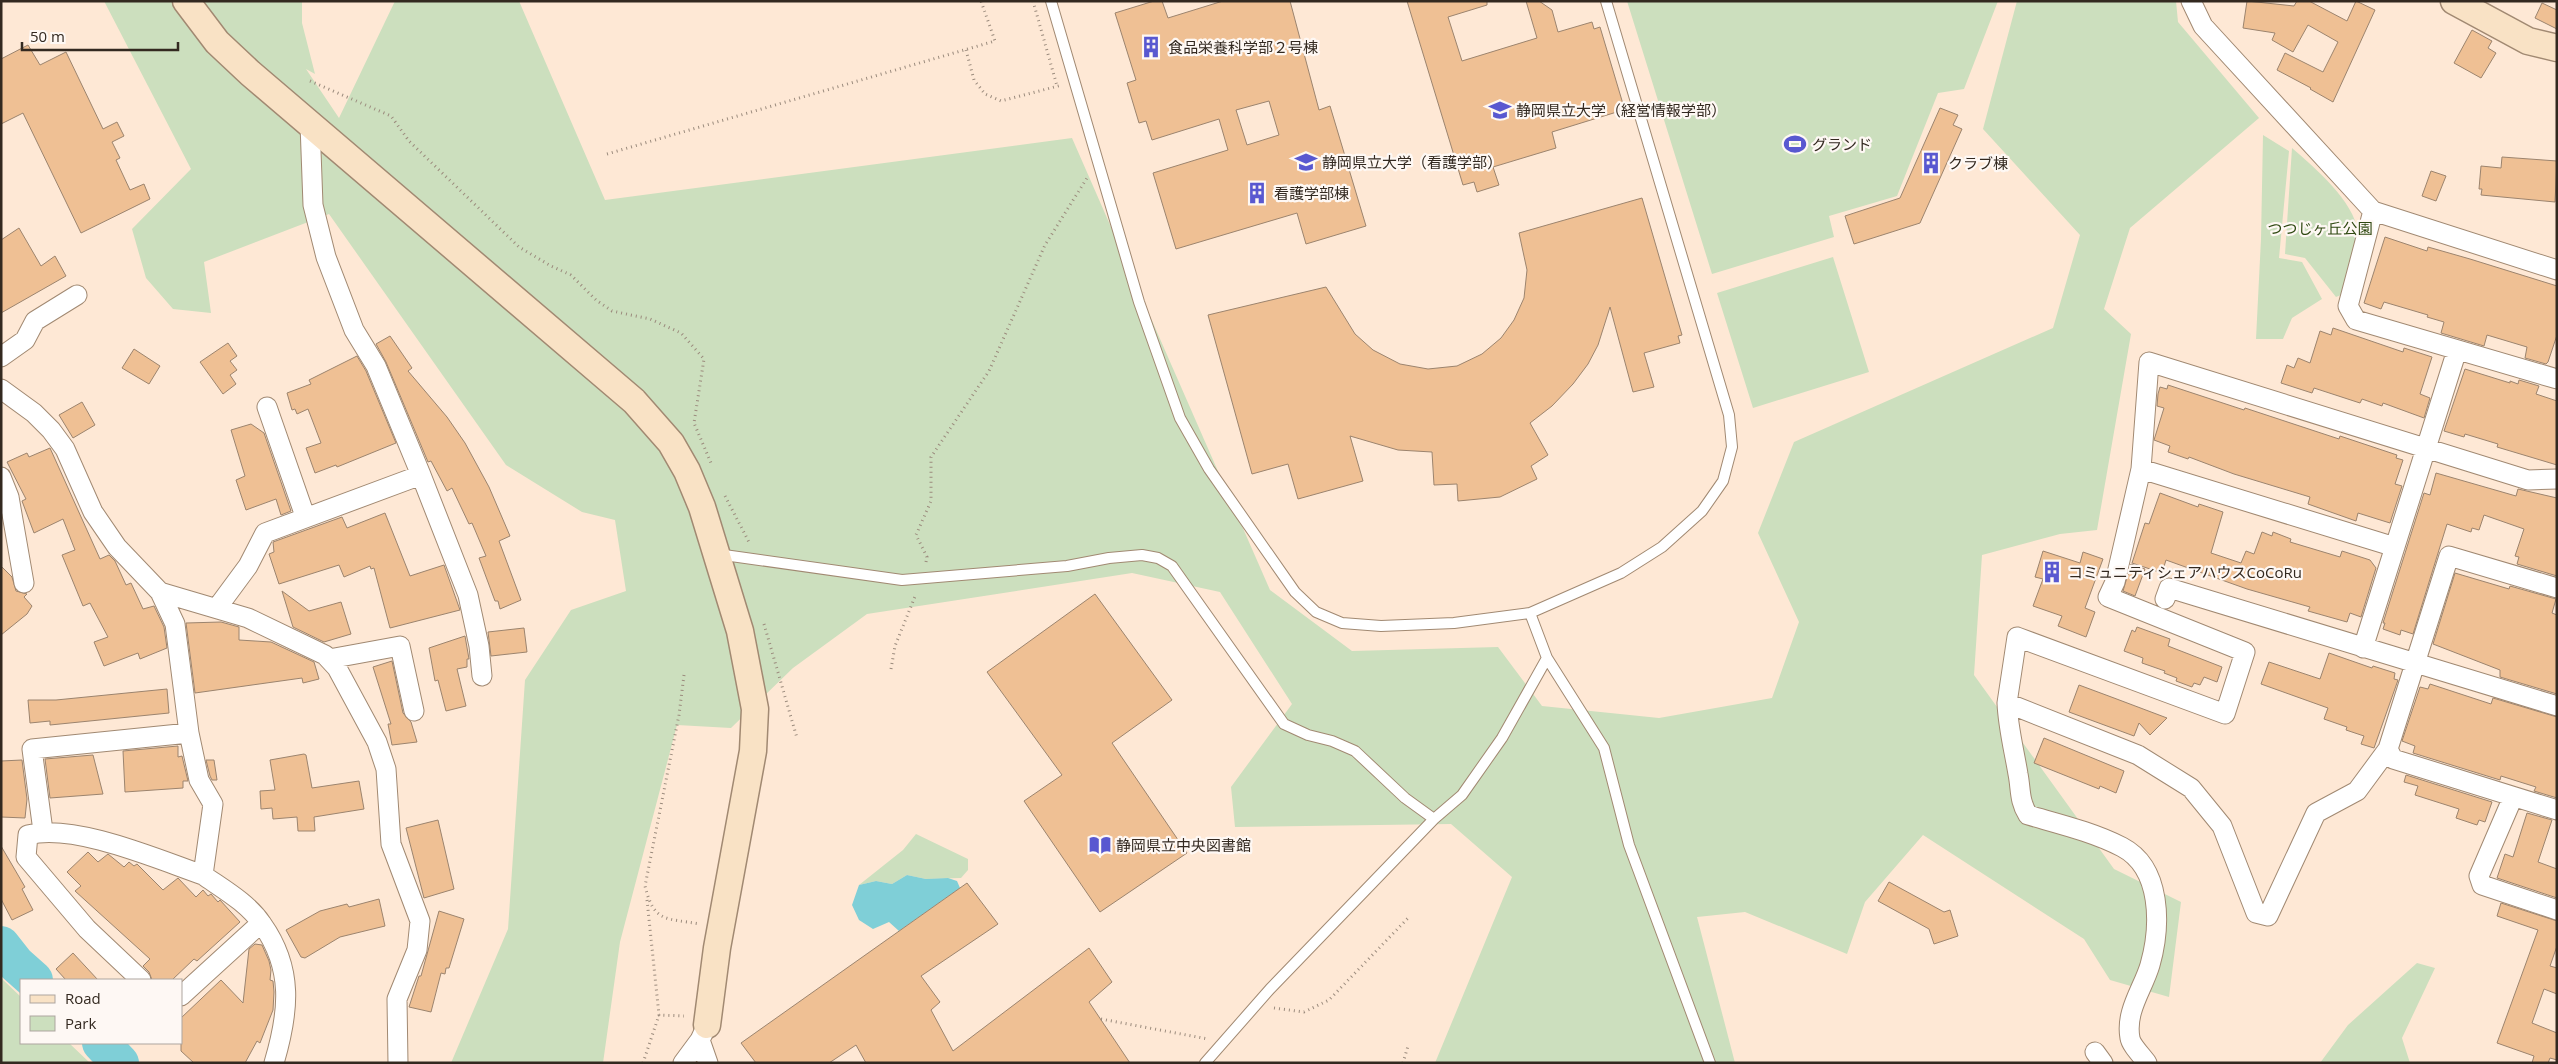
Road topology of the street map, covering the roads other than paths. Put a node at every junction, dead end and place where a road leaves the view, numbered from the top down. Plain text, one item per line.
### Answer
1 (186, 1) edge
2 (1051, 1) edge
3 (1606, 1) edge
4 (2190, 1) edge
5 (2454, 1) edge
6 (2557, 48) edge
7 (310, 124) junction
8 (2373, 211) junction
9 (2557, 270) edge
10 (77, 295) dead end
11 (2457, 350) junction
12 (1, 358) edge
13 (2557, 379) edge
14 (2, 395) edge
15 (267, 407) dead end
16 (2426, 448) junction
17 (2141, 469) junction
18 (421, 474) junction
19 (1, 477) edge
20 (2557, 479) edge
21 (5, 501) edge
22 (305, 516) junction
23 (2395, 547) junction
24 (716, 554) junction
25 (24, 583) dead end
26 (2557, 588) edge
27 (160, 592) junction
28 (2165, 599) dead end
29 (217, 608) junction
30 (1530, 613) junction
31 (2363, 648) junction
32 (1547, 658) junction
33 (329, 659) junction
34 (2414, 662) junction
35 (482, 676) dead end
36 (2007, 703) junction
37 (2557, 706) edge
38 (414, 712) dead end
39 (189, 733) junction
40 (2388, 749) junction
41 (2513, 797) junction
42 (2557, 810) edge
43 (1434, 819) junction
44 (43, 831) junction
45 (203, 875) junction
46 (2557, 910) edge
47 (262, 922) junction
48 (140, 979) edge
49 (182, 995) edge
50 (697, 1027) junction
51 (274, 1063) edge
52 (398, 1063) edge
53 (683, 1063) edge
54 (708, 1063) edge
55 (1205, 1063) edge
56 (1710, 1063) edge
57 (2147, 1063) edge

1 - 7 street
2 - 30 lane
3 - 30 lane
4 - 8 street
5 - 6 street
7 - 18 street
7 - 24 street
8 - 9 street
8 - 11 street
10 - 12 street
11 - 13 street
11 - 16 street
14 - 27 street
15 - 22 street
16 - 17 street
16 - 20 street
16 - 23 street
17 - 23 street
17 - 36 street
18 - 22 street
18 - 35 street
19 - 21 street
21 - 25 street
22 - 29 street
23 - 31 street
24 - 43 lane
24 - 50 street
26 - 34 street
27 - 29 street
27 - 39 street
28 - 31 street
29 - 33 street
30 - 32 lane
31 - 34 street
32 - 43 lane
32 - 56 lane
33 - 38 street
33 - 52 street
34 - 37 street
34 - 40 street
36 - 40 street
36 - 57 street
39 - 44 street
39 - 45 street
40 - 41 street
41 - 42 street
41 - 46 street
43 - 55 lane
44 - 45 street
44 - 48 street
45 - 47 street
47 - 49 street
47 - 51 street
50 - 53 street
50 - 54 street

